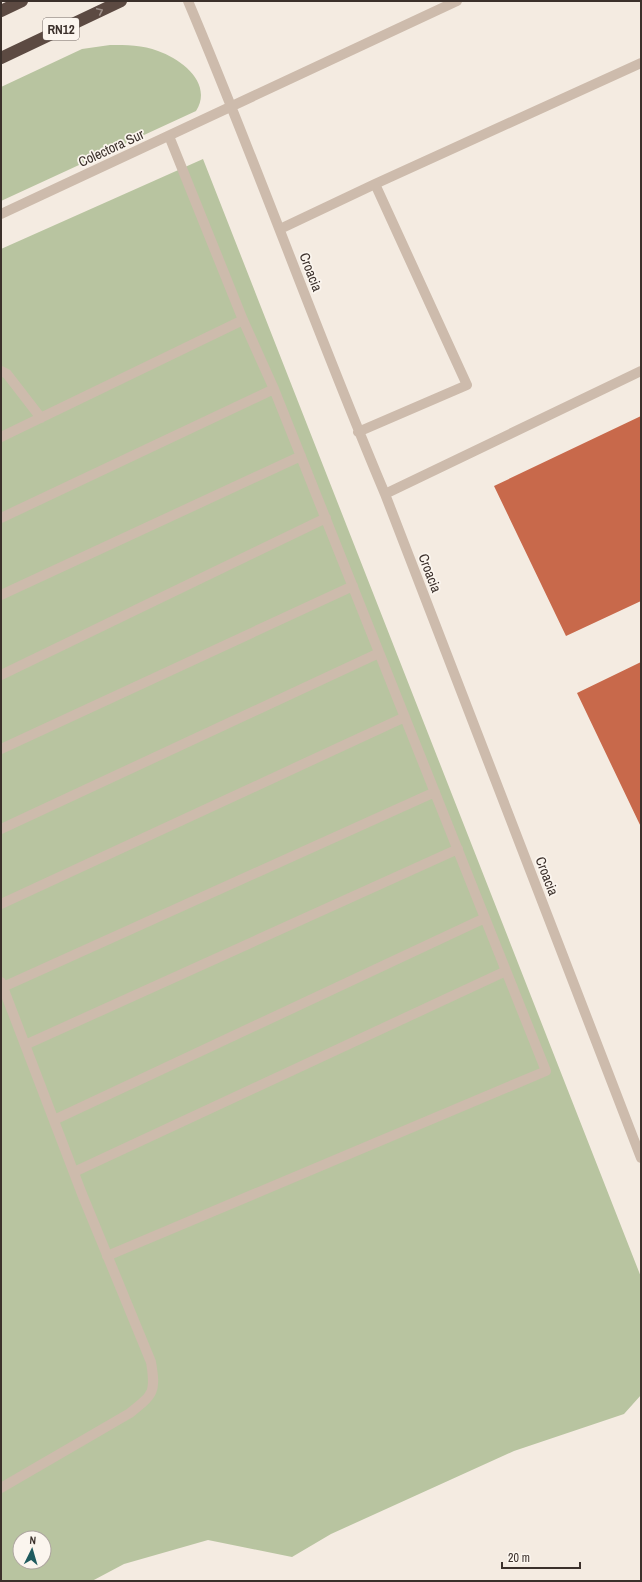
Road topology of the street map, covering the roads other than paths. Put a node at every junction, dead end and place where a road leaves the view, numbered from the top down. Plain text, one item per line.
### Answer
1 (22, 1) edge
2 (121, 1) edge
3 (188, 1) edge
4 (457, 1) edge
5 (1, 11) edge
6 (1, 58) edge
7 (641, 63) edge
8 (232, 106) junction
9 (169, 136) junction
10 (375, 184) junction
11 (1, 214) edge
12 (280, 229) junction
13 (243, 320) junction
14 (1, 371) edge
15 (641, 371) edge
16 (274, 389) junction
17 (41, 418) junction
18 (358, 432) junction
19 (1, 437) edge
20 (301, 456) junction
21 (385, 494) junction
22 (1, 518) edge
23 (326, 518) junction
24 (353, 586) junction
25 (1, 595) edge
26 (379, 653) junction
27 (1, 675) edge
28 (405, 717) junction
29 (1, 749) edge
30 (435, 792) junction
31 (1, 829) edge
32 (458, 849) junction
33 (1, 904) edge
34 (485, 918) junction
35 (506, 971) junction
36 (2, 984) edge
37 (25, 1045) junction
38 (54, 1120) junction
39 (641, 1158) edge
40 (74, 1172) junction
41 (107, 1256) junction
42 (1, 1488) edge

1 - 5 highway
6 -> 2 highway, RN12
3 - 8 street, Croacia
4 - 8 street, Colectora Sur
7 - 10 street
8 - 9 street, Colectora Sur
8 - 12 street, Croacia
9 - 11 street, Colectora Sur
9 - 13 street
10 - 12 street
10 - 18 street
12 - 18 street, Croacia
13 - 16 street
13 - 17 street
14 - 17 street
15 - 21 street
16 - 20 street
16 - 22 street
17 - 19 street
18 - 21 street, Croacia
20 - 23 street
20 - 25 street
21 - 39 street, Croacia
23 - 24 street
23 - 27 street
24 - 26 street
24 - 29 street
26 - 28 street
26 - 31 street
28 - 30 street
28 - 33 street
30 - 32 street
30 - 36 street
32 - 34 street
32 - 37 street
34 - 35 street
34 - 38 street
35 - 40 street
35 - 41 street
36 - 37 street
37 - 38 street
38 - 40 street
40 - 41 street
41 - 42 street

